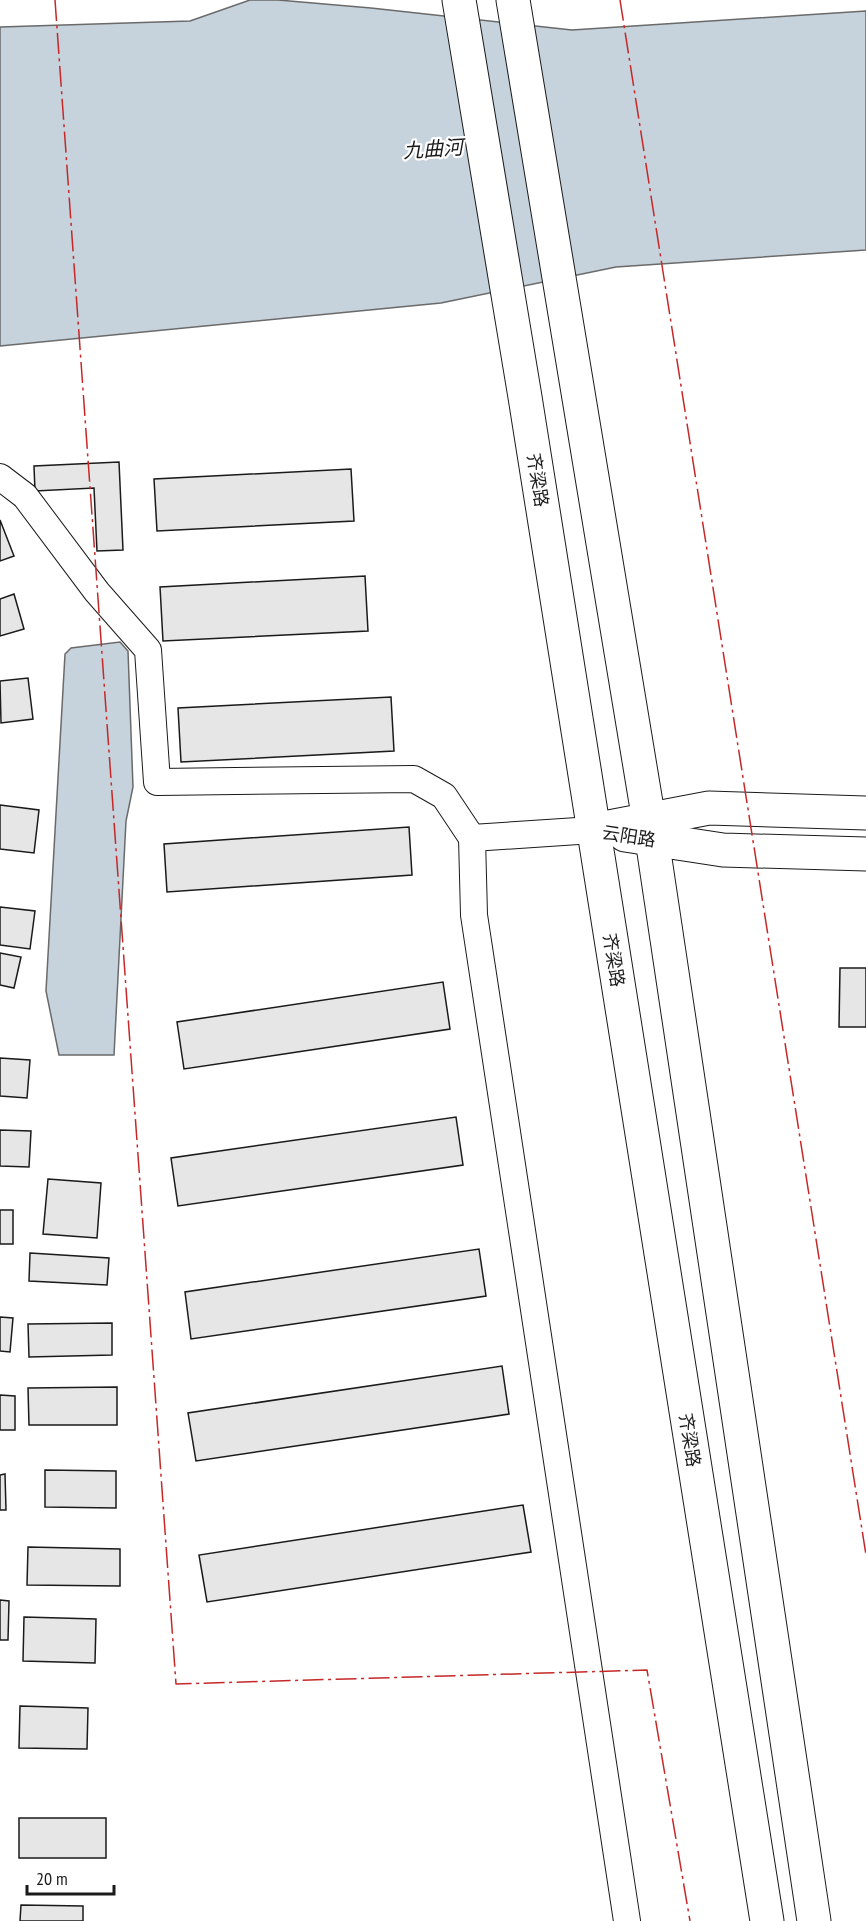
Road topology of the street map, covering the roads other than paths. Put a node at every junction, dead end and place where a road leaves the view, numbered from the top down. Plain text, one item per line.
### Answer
1 (459, 0) edge
2 (513, 0) edge
3 (0, 477) edge
4 (866, 813) edge
5 (650, 829) junction
6 (593, 830) junction
7 (472, 838) junction
8 (866, 854) edge
9 (627, 1921) edge
10 (767, 1921) edge
11 (814, 1921) edge

1 - 6 main road, 齐梁路
2 - 5 main road
3 - 7 street
4 - 5 main road, 云阳路
5 - 6 main road, 云阳路
5 - 8 main road, 云阳路
5 - 11 main road
6 - 7 street
6 - 10 main road, 齐梁路
7 - 9 street

